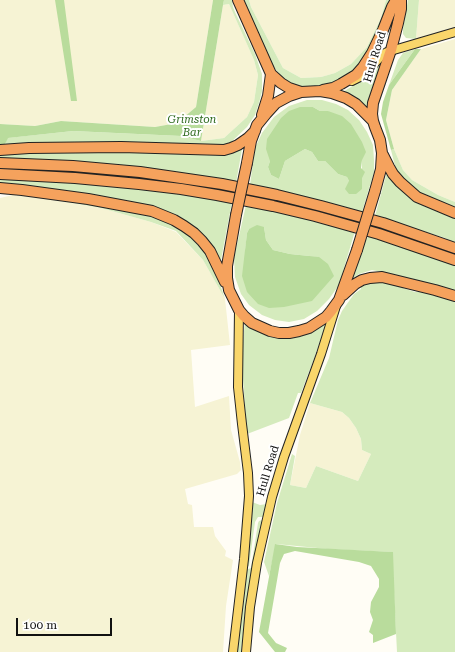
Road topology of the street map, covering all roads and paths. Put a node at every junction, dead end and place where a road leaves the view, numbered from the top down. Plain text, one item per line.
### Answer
1 (238, 0) edge
2 (396, 0) edge
3 (401, 0) edge
4 (455, 32) edge
5 (391, 50) junction
6 (271, 74) junction
7 (341, 84) junction
8 (320, 91) junction
9 (301, 92) junction
10 (260, 120) junction
11 (373, 121) junction
12 (255, 131) junction
13 (0, 150) edge
14 (382, 153) junction
15 (0, 163) edge
16 (0, 174) edge
17 (0, 188) edge
18 (455, 213) edge
19 (455, 248) edge
20 (455, 260) edge
21 (229, 290) junction
22 (455, 296) edge
23 (339, 300) junction
24 (239, 310) junction
25 (233, 652) edge
26 (246, 652) edge

1 - 6 highway
2 - 7 highway, Hull Road
3 - 5 highway, Hull Road
4 - 5 main road
5 - 7 main road
5 - 11 highway, Hull Road
6 - 9 highway
6 - 10 highway
7 - 8 highway, Hull Road
8 - 9 highway
8 - 11 highway
9 - 10 highway
10 - 12 highway
11 - 14 highway
12 - 13 highway
12 - 21 highway, bridge
14 - 18 highway
14 - 23 highway, bridge
15 - 19 highway
16 - 20 highway
17 - 21 highway
21 - 24 highway
22 - 23 highway
23 - 24 highway
23 - 26 main road, Hull Road
24 - 25 main road, Hull Road

